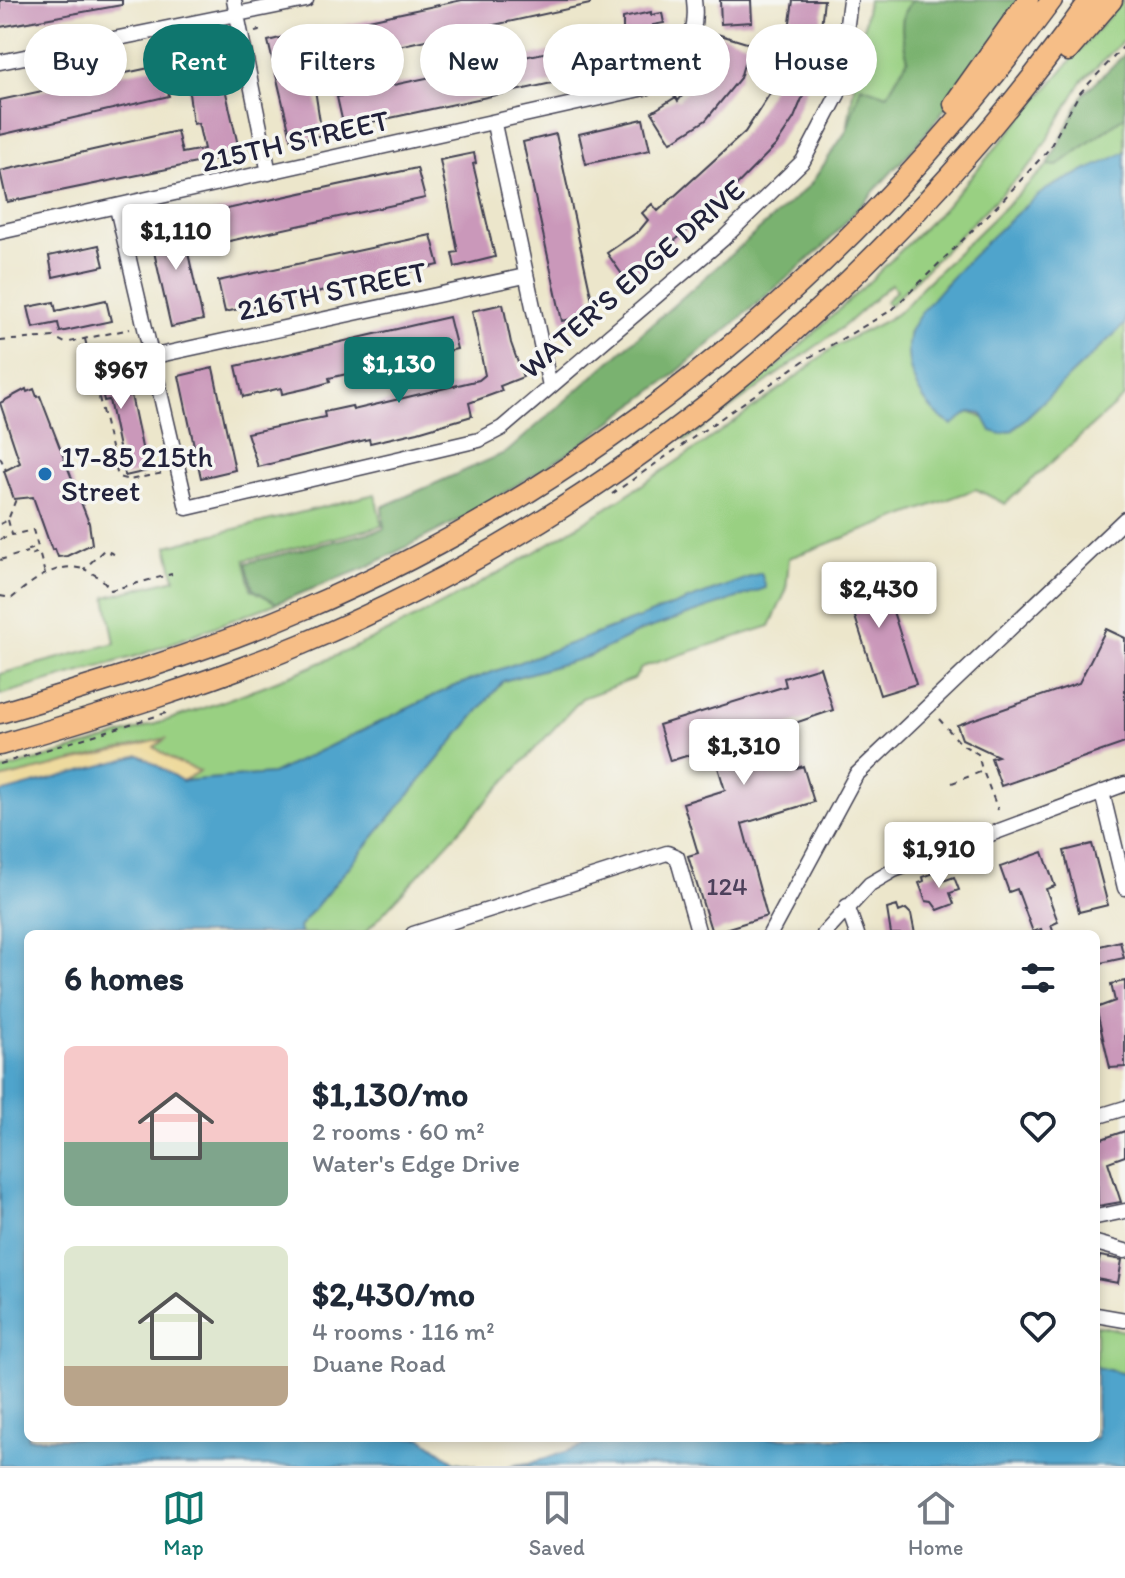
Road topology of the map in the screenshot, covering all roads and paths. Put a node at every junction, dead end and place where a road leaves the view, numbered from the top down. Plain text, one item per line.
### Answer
1 (306, 0) edge
2 (694, 0) edge
3 (850, 0) edge
4 (1028, 0) edge
5 (1052, 0) edge
6 (1090, 0) edge
7 (1112, 0) edge
8 (236, 8) edge
9 (258, 26) dead end
10 (255, 32) edge
11 (0, 62) edge
12 (1000, 119) junction
13 (494, 124) junction
14 (269, 173) junction
15 (117, 208) junction
16 (868, 219) junction
17 (0, 232) edge
18 (525, 276) junction
19 (131, 329) dead end
20 (85, 339) junction
21 (0, 341) edge
22 (150, 357) junction
23 (550, 386) junction
24 (0, 457) edge
25 (6, 470) dead end
26 (163, 473) dead end
27 (16, 499) dead end
28 (1125, 519) edge
29 (8, 520) junction
30 (0, 524) edge
31 (12, 535) junction
32 (0, 539) edge
33 (29, 551) junction
34 (114, 554) dead end
35 (0, 560) edge
36 (84, 569) junction
37 (45, 574) junction
38 (172, 574) dead end
39 (0, 596) edge
40 (0, 713) edge
41 (939, 719) dead end
42 (0, 745) edge
43 (983, 771) junction
44 (952, 783) dead end
45 (1125, 784) edge
46 (1102, 792) junction
47 (998, 810) dead end
48 (1119, 834) edge
49 (1125, 888) edge
50 (847, 906) junction
51 (426, 930) edge
52 (698, 930) edge
53 (773, 930) edge
54 (831, 930) edge
55 (856, 930) edge
56 (1125, 1108) edge
57 (1100, 1116) edge
58 (1125, 1211) edge
59 (1100, 1216) edge
60 (1100, 1244) edge
61 (1125, 1251) edge
62 (1100, 1316) edge
63 (1125, 1320) edge

1 - 8 street
2 - 13 street, 215TH STREET
3 - 23 street, WATER'S EDGE DRIVE
4 - 16 highway
5 - 16 highway
6 - 12 highway
7 - 12 highway
8 - 11 street
8 - 14 street
9 - 10 path
12 - 42 highway
13 - 14 street, 215TH STREET
13 - 18 street
14 - 15 street, 215TH STREET
15 - 17 street, 215TH STREET
15 - 22 street
16 - 40 highway
18 - 22 street, 216TH STREET
18 - 23 street
19 - 20 path
20 - 21 path
20 - 26 path
22 - 23 street, WATER'S EDGE DRIVE
24 - 25 path
27 - 29 path
28 - 53 street
29 - 30 path
29 - 31 path
31 - 32 path
31 - 33 path
33 - 35 path
33 - 37 path
34 - 36 path
36 - 37 path
36 - 38 path
37 - 39 path
41 - 43 path
43 - 44 path
43 - 47 path
45 - 46 street
46 - 48 street
46 - 50 street
48 - 49 street
50 - 54 street
50 - 55 street
51 - 52 street
56 - 57 street
58 - 59 street
60 - 61 street
62 - 63 street

